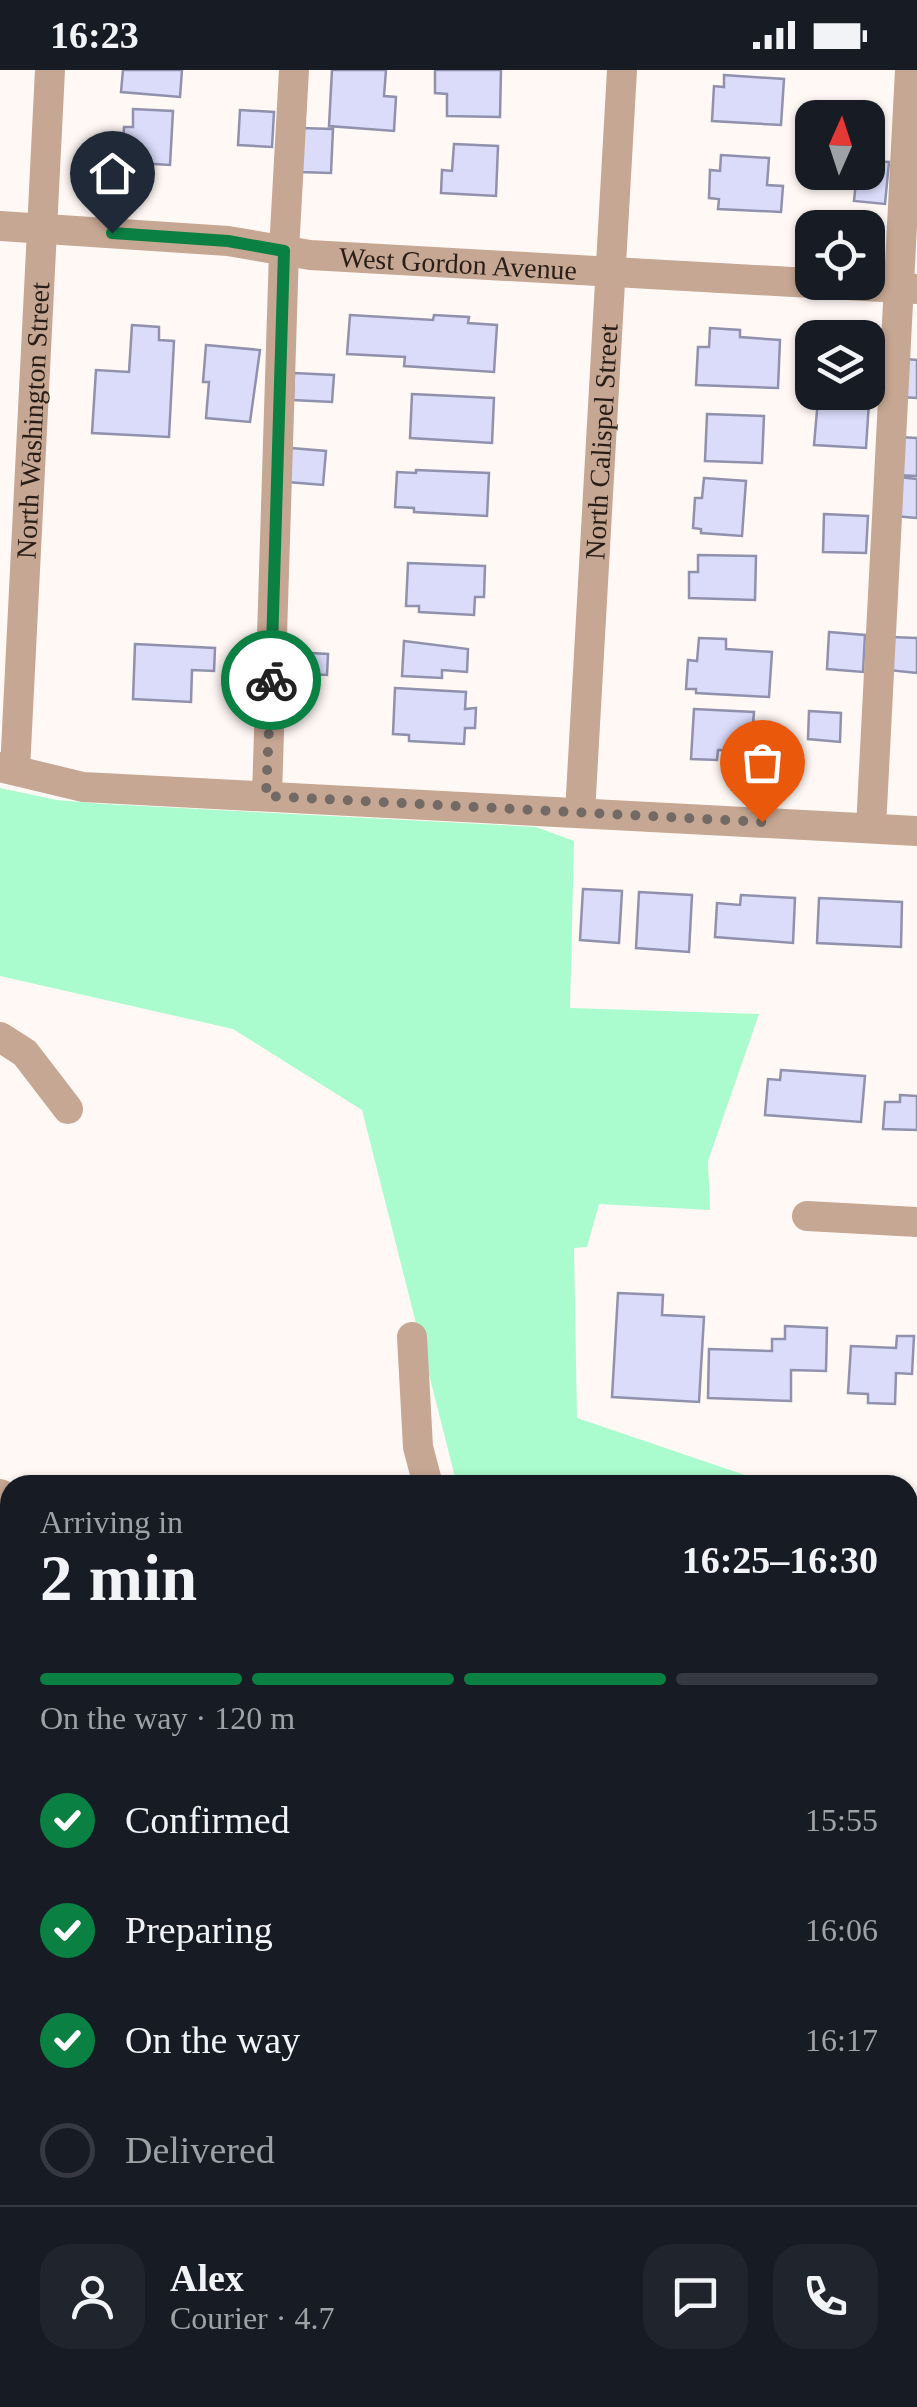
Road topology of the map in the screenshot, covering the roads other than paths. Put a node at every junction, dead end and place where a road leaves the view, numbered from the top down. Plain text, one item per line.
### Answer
1 (50, 70) edge
2 (294, 70) edge
3 (622, 70) edge
4 (910, 70) edge
5 (0, 226) edge
6 (43, 228) junction
7 (284, 251) junction
8 (612, 271) junction
9 (907, 288) edge
10 (15, 485) edge
11 (7, 768) edge
12 (266, 796) junction
13 (580, 813) junction
14 (871, 828) junction
15 (917, 830) edge
16 (0, 1037) edge
17 (68, 1109) dead end
18 (807, 1216) dead end
19 (917, 1222) edge
20 (412, 1337) dead end
21 (425, 1475) edge

1 - 6 street, North Washington Street
2 - 7 street
3 - 8 street, North Calispel Street
4 - 9 street
5 - 6 street, West Gordon Avenue
6 - 7 street, West Gordon Avenue
6 - 10 street, North Washington Street
7 - 8 street, West Gordon Avenue
7 - 12 street
8 - 9 street, West Gordon Avenue
8 - 13 street, North Calispel Street
9 - 14 street
10 - 11 street, North Washington Street
11 - 12 street
12 - 13 street
13 - 14 street
14 - 15 street
16 - 17 street
18 - 19 street
20 - 21 street

